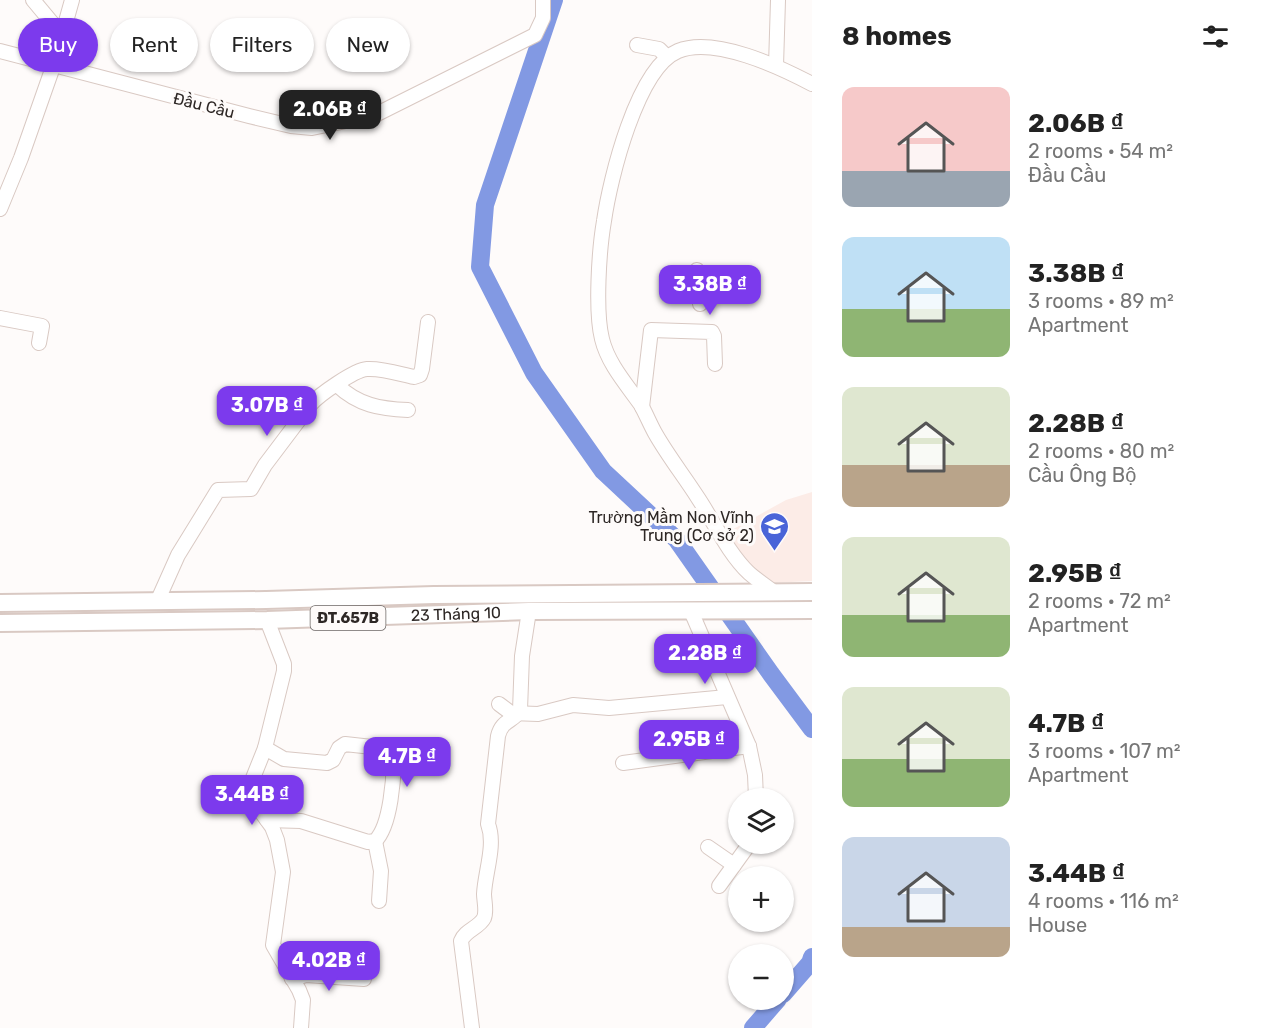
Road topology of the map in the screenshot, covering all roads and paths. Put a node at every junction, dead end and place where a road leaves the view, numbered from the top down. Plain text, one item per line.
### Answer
1 (33, 0) edge
2 (72, 0) edge
3 (543, 0) edge
4 (778, 0) edge
5 (48, 18) edge
6 (68, 18) edge
7 (637, 45) dead end
8 (0, 51) edge
9 (18, 55) edge
10 (667, 57) junction
11 (776, 66) junction
12 (51, 72) edge
13 (84, 72) edge
14 (812, 84) edge
15 (0, 209) edge
16 (697, 270) dead end
17 (700, 304) dead end
18 (0, 318) edge
19 (428, 322) dead end
20 (39, 343) dead end
21 (715, 364) dead end
22 (337, 386) junction
23 (642, 407) junction
24 (408, 410) dead end
25 (771, 592) junction
26 (812, 592) edge
27 (266, 600) junction
28 (157, 602) junction
29 (0, 603) edge
30 (812, 609) edge
31 (530, 611) junction
32 (694, 611) junction
33 (267, 620) junction
34 (0, 622) edge
35 (727, 697) junction
36 (499, 704) dead end
37 (518, 714) junction
38 (749, 746) junction
39 (265, 748) junction
40 (623, 763) dead end
41 (756, 788) edge
42 (267, 819) junction
43 (375, 841) junction
44 (708, 847) dead end
45 (742, 854) edge
46 (734, 864) junction
47 (718, 885) dead end
48 (379, 901) dead end
49 (292, 979) junction
50 (364, 979) dead end
51 (301, 1028) edge
52 (472, 1028) edge

1 - 5 street
2 - 6 street
3 - 13 street, Đầu Cầu
4 - 11 street
7 - 10 street
8 - 9 street, Đầu Cầu
10 - 11 street
10 - 23 street
11 - 14 street
12 - 15 street
16 - 17 street
18 - 20 street
19 - 22 street
21 - 23 street
22 - 24 street
22 - 28 street
23 - 25 street
25 - 26 main road, ĐT.657B
25 - 27 main road, 23 Tháng 10 / ĐT.657B
27 - 28 main road, 23 Tháng 10 / ĐT.657B
27 - 33 main road
28 - 29 main road, 23 Tháng 10 / ĐT.657B
30 - 32 main road, ĐT.657B
31 - 32 main road, 23 Tháng 10 / ĐT.657B
31 - 33 main road, 23 Tháng 10 / ĐT.657B
31 - 37 street
32 - 35 street
33 - 34 main road, 23 Tháng 10 / ĐT.657B
33 - 39 street
35 - 37 street
35 - 38 street
36 - 37 street
37 - 52 street
38 - 40 street
38 - 41 street
39 - 42 street
39 - 43 street
42 - 43 street
42 - 49 street
43 - 48 street
44 - 46 street
45 - 46 street
46 - 47 street
49 - 50 street
49 - 51 street

